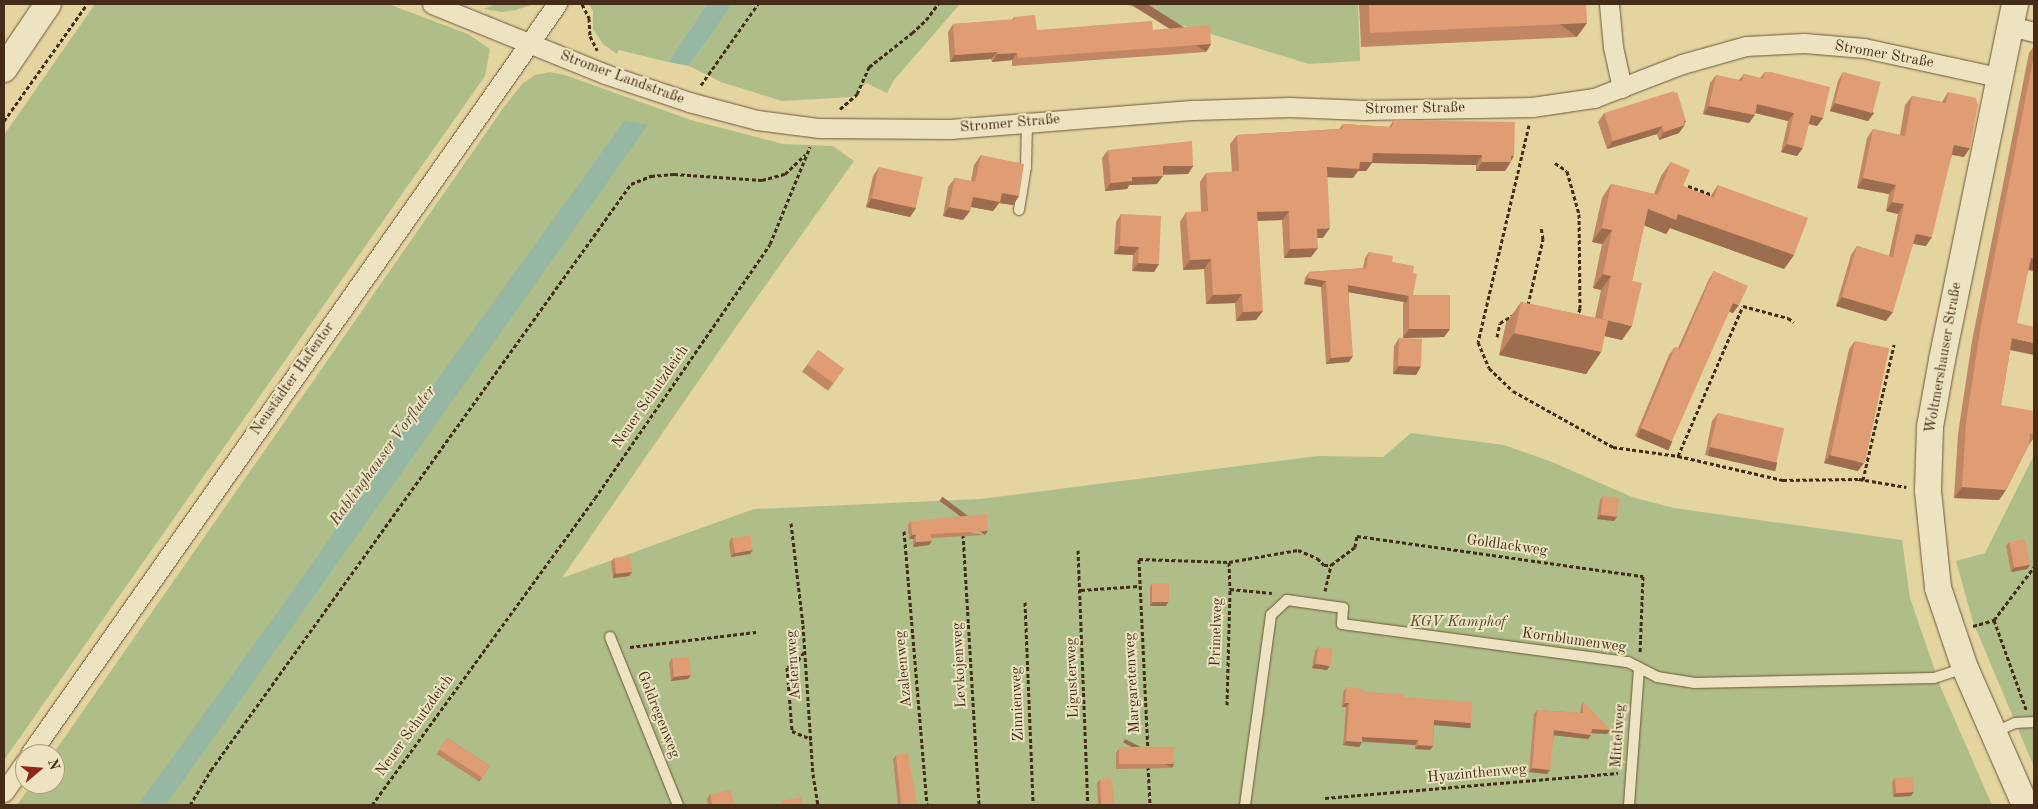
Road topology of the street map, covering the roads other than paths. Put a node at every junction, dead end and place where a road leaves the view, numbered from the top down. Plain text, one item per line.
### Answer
1 (48, 4) edge
2 (432, 4) edge
3 (557, 4) edge
4 (1609, 4) edge
5 (2020, 20) edge
6 (529, 42) junction
7 (4, 69) edge
8 (1998, 77) junction
9 (1622, 88) junction
10 (1027, 122) junction
11 (819, 128) joint
12 (1019, 210) dead end
13 (610, 637) dead end
14 (1639, 668) junction
15 (1965, 668) junction
16 (2032, 722) edge
17 (1992, 733) junction
18 (37, 744) edge
19 (15, 776) edge
20 (4, 792) edge
21 (678, 805) edge
22 (1245, 805) edge
23 (1629, 805) edge
24 (2025, 805) edge

1 - 7 street
2 - 6 street, Stromer Landstraße
3 - 6 street, Neustädter Hafentor
4 - 9 street
5 - 8 street, Woltmershauser Straße
6 - 11 street, Stromer Landstraße
6 - 18 street, Neustädter Hafentor
8 - 9 street, Stromer Straße
8 - 15 street, Woltmershauser Straße
9 - 10 street, Stromer Straße
10 - 11 street, Stromer Straße
10 - 12 lane
13 - 21 lane, Goldregenweg
14 - 15 lane, Kornblumenweg
14 - 22 lane, Kornblumenweg
14 - 23 lane, Mittelweg
15 - 17 street, Woltmershauser Straße
16 - 17 lane
17 - 24 street, Woltmershauser Straße
19 - 20 street

